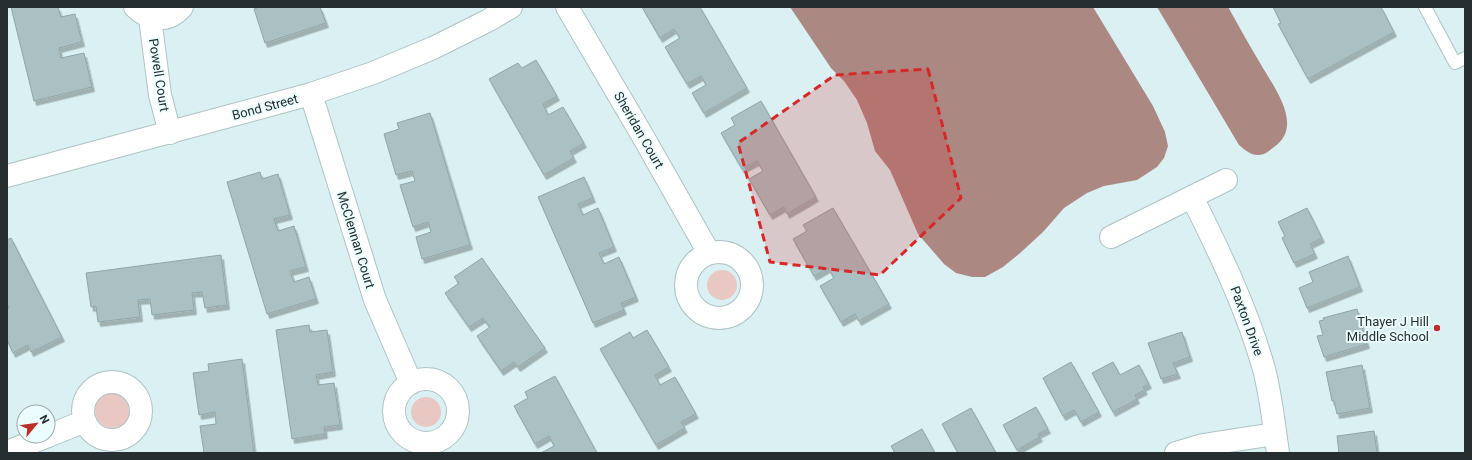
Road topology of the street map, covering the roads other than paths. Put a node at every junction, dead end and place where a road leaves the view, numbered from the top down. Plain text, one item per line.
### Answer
1 (182, 7) edge
2 (511, 7) edge
3 (567, 7) edge
4 (1425, 7) edge
5 (142, 12) edge
6 (1465, 58) edge
7 (311, 94) junction
8 (170, 133) junction
9 (7, 176) edge
10 (1226, 180) dead end
11 (1192, 197) junction
12 (1111, 237) dead end
13 (709, 254) dead end
14 (411, 383) dead end
15 (85, 421) dead end
16 (56, 433) edge
17 (28, 444) edge
18 (1276, 444) edge
19 (7, 452) edge
20 (1176, 453) edge

1 - 5 street, Powell Court
2 - 7 street, Bond Street
3 - 13 street, Sheridan Court
4 - 6 lane
5 - 8 street, Powell Court
7 - 8 street, Bond Street
7 - 14 street, McClennan Court
8 - 9 street, Bond Street
10 - 11 street
11 - 12 street
11 - 18 street, Paxton Drive
15 - 16 street
17 - 19 street
18 - 20 street

